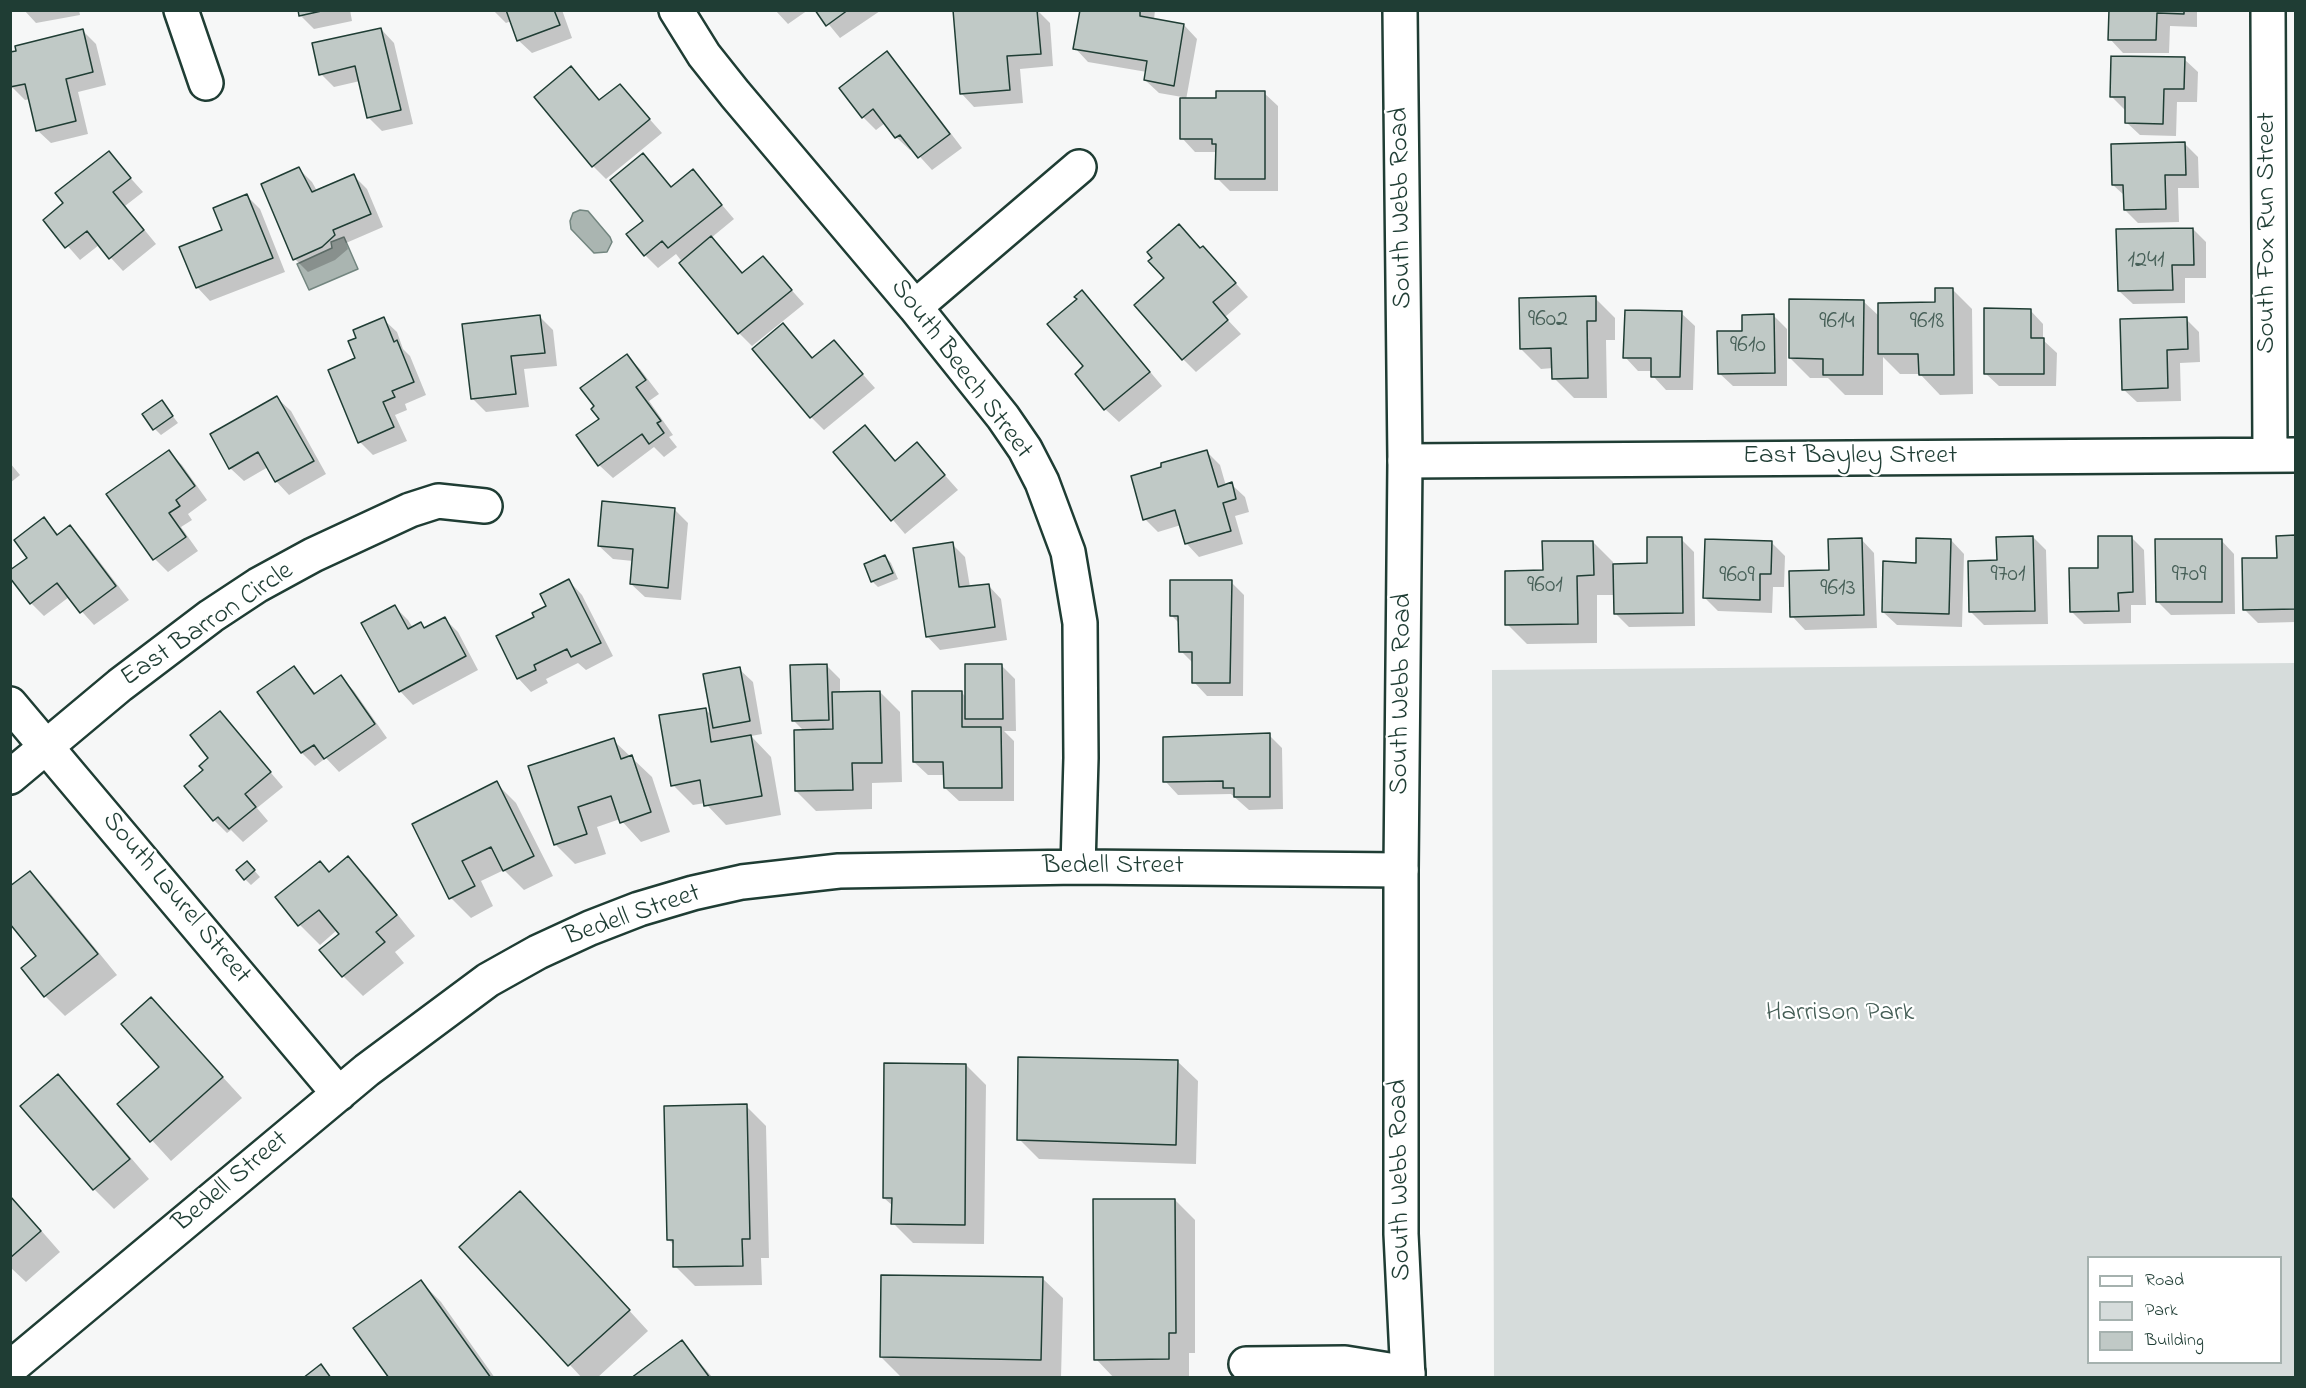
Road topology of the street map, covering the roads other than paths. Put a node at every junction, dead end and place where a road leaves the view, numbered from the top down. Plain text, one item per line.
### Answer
1 (181, 10) edge
2 (676, 10) edge
3 (1400, 10) edge
4 (2268, 10) edge
5 (206, 83) dead end
6 (1079, 167) dead end
7 (915, 307) junction
8 (2283, 455) edge
9 (1405, 461) junction
10 (485, 506) dead end
11 (10, 704) edge
12 (46, 747) junction
13 (10, 777) edge
14 (1078, 867) junction
15 (1401, 870) junction
16 (339, 1094) junction
17 (1246, 1364) dead end
18 (10, 1368) edge
19 (1405, 1376) edge

1 - 5 street
2 - 7 street, South Beech Street
3 - 9 street, South Webb Road
4 - 8 street, South Fox Run Street
6 - 7 street
7 - 14 street, South Beech Street
8 - 9 street, East Bayley Street
9 - 15 street, South Webb Road
10 - 12 street, East Barron Circle
11 - 12 street, South Laurel Street
12 - 13 street, East Barron Circle
12 - 16 street, South Laurel Street
14 - 15 street, Bedell Street
14 - 16 street, Bedell Street
15 - 19 street, South Webb Road
16 - 18 street, Bedell Street
17 - 19 street

